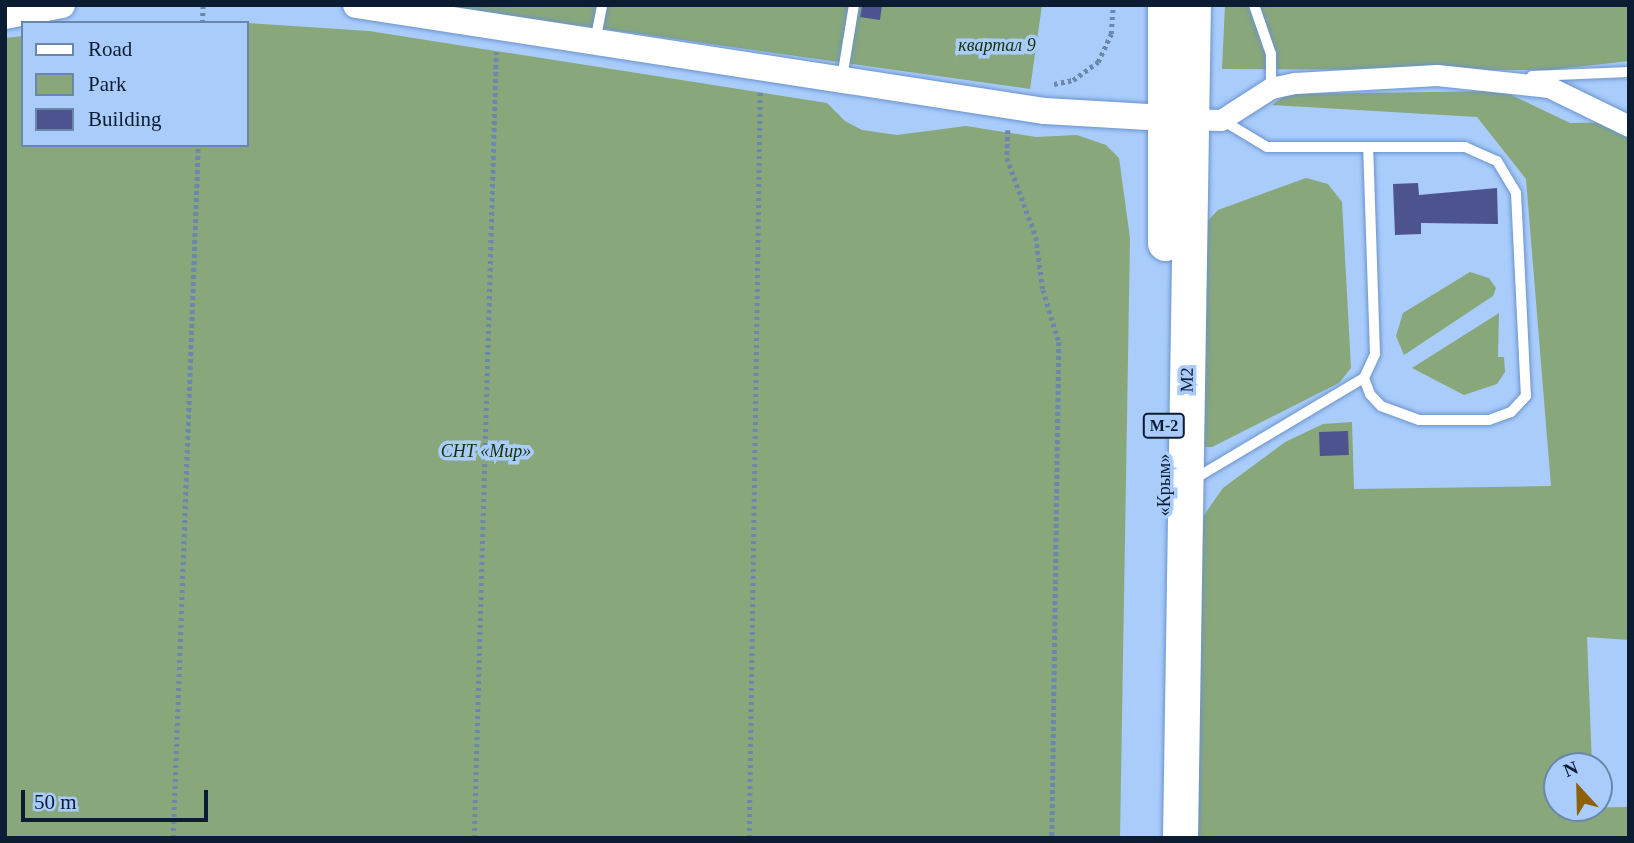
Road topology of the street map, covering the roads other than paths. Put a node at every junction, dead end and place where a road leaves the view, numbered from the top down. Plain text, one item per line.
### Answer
1 (62, 5) edge
2 (356, 5) edge
3 (602, 5) edge
4 (854, 5) edge
5 (1165, 5) edge
6 (1192, 5) edge
7 (1254, 5) edge
8 (5, 16) edge
9 (595, 42) junction
10 (1629, 72) edge
11 (1467, 78) junction
12 (842, 81) junction
13 (1271, 88) junction
14 (1192, 119) junction
15 (1629, 125) edge
16 (1368, 148) junction
17 (1364, 378) junction
18 (1185, 484) junction
19 (1158, 838) edge
20 (1180, 838) edge

1 - 8 street
2 - 9 street
3 - 9 lane
4 - 12 lane
5 - 14 highway, «Крым» / М-2
6 - 14 highway, М2
7 - 13 lane
9 - 12 street
10 - 11 lane
11 - 13 street
11 - 15 street
12 - 14 street
13 - 14 street
14 - 16 lane
14 - 18 highway, М2
14 - 19 highway, «Крым» / М-2
16 - 17 lane
16 - 17 lane
17 - 18 lane
18 - 20 highway, М2

